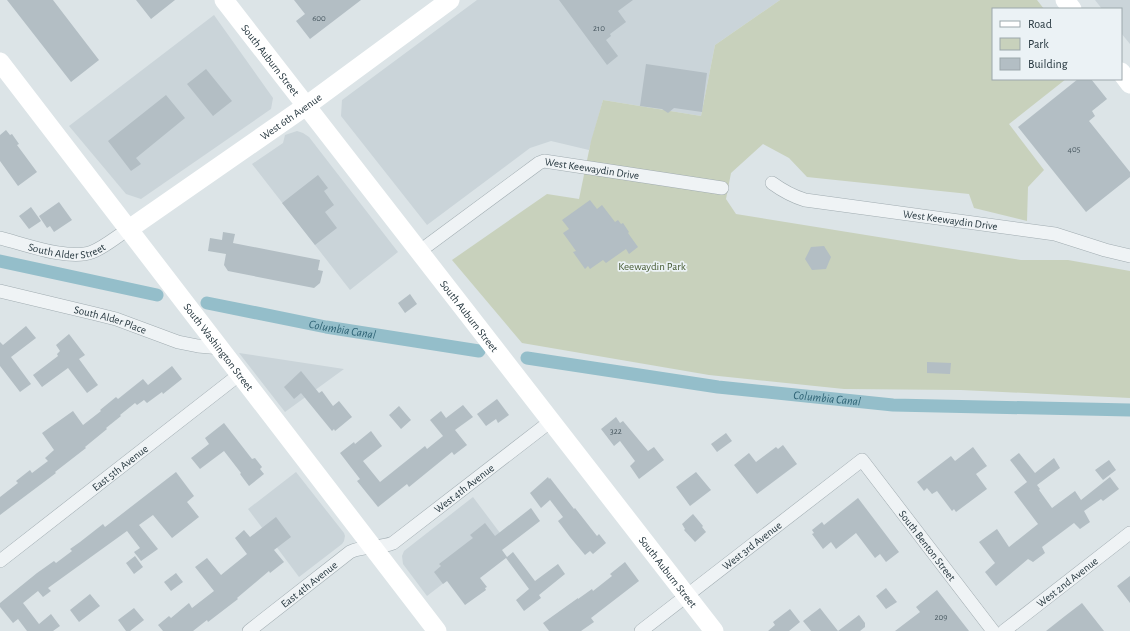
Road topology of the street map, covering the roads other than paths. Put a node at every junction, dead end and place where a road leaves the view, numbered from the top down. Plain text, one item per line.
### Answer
1 (224, 0) edge
2 (450, 0) edge
3 (1065, 0) edge
4 (1071, 8) edge
5 (0, 62) edge
6 (1122, 73) edge
7 (1130, 84) edge
8 (306, 106) junction
9 (772, 183) dead end
10 (722, 188) dead end
11 (129, 229) junction
12 (0, 238) edge
13 (420, 252) junction
14 (1130, 256) edge
15 (2, 294) edge
16 (220, 348) junction
17 (240, 374) junction
18 (551, 421) junction
19 (862, 460) joint
20 (1130, 533) edge
21 (372, 547) junction
22 (0, 561) edge
23 (687, 596) junction
24 (249, 631) edge
25 (437, 631) edge
26 (641, 631) edge
27 (714, 631) edge
28 (993, 631) edge
29 (1004, 631) edge

1 - 8 street, South Auburn Street
2 - 8 street, West 6th Avenue
3 - 4 street
5 - 11 street, South Washington Street
6 - 7 street
8 - 11 street, West 6th Avenue
8 - 13 street, South Auburn Street
9 - 14 street, West Keewaydin Drive
10 - 13 street, West Keewaydin Drive
11 - 12 street, South Alder Street
11 - 16 street, South Washington Street
13 - 18 street, South Auburn Street
15 - 16 street, South Alder Place
16 - 17 street, South Washington Street
17 - 21 street, South Washington Street
17 - 22 street, East 5th Avenue
18 - 21 street, West 4th Avenue
18 - 23 street, South Auburn Street
19 - 23 street, West 3rd Avenue
19 - 28 street, South Benton Street
20 - 29 street, West 2nd Avenue
21 - 24 street, East 4th Avenue
21 - 25 street, South Washington Street
23 - 26 street, West 3rd Avenue
23 - 27 street, South Auburn Street

